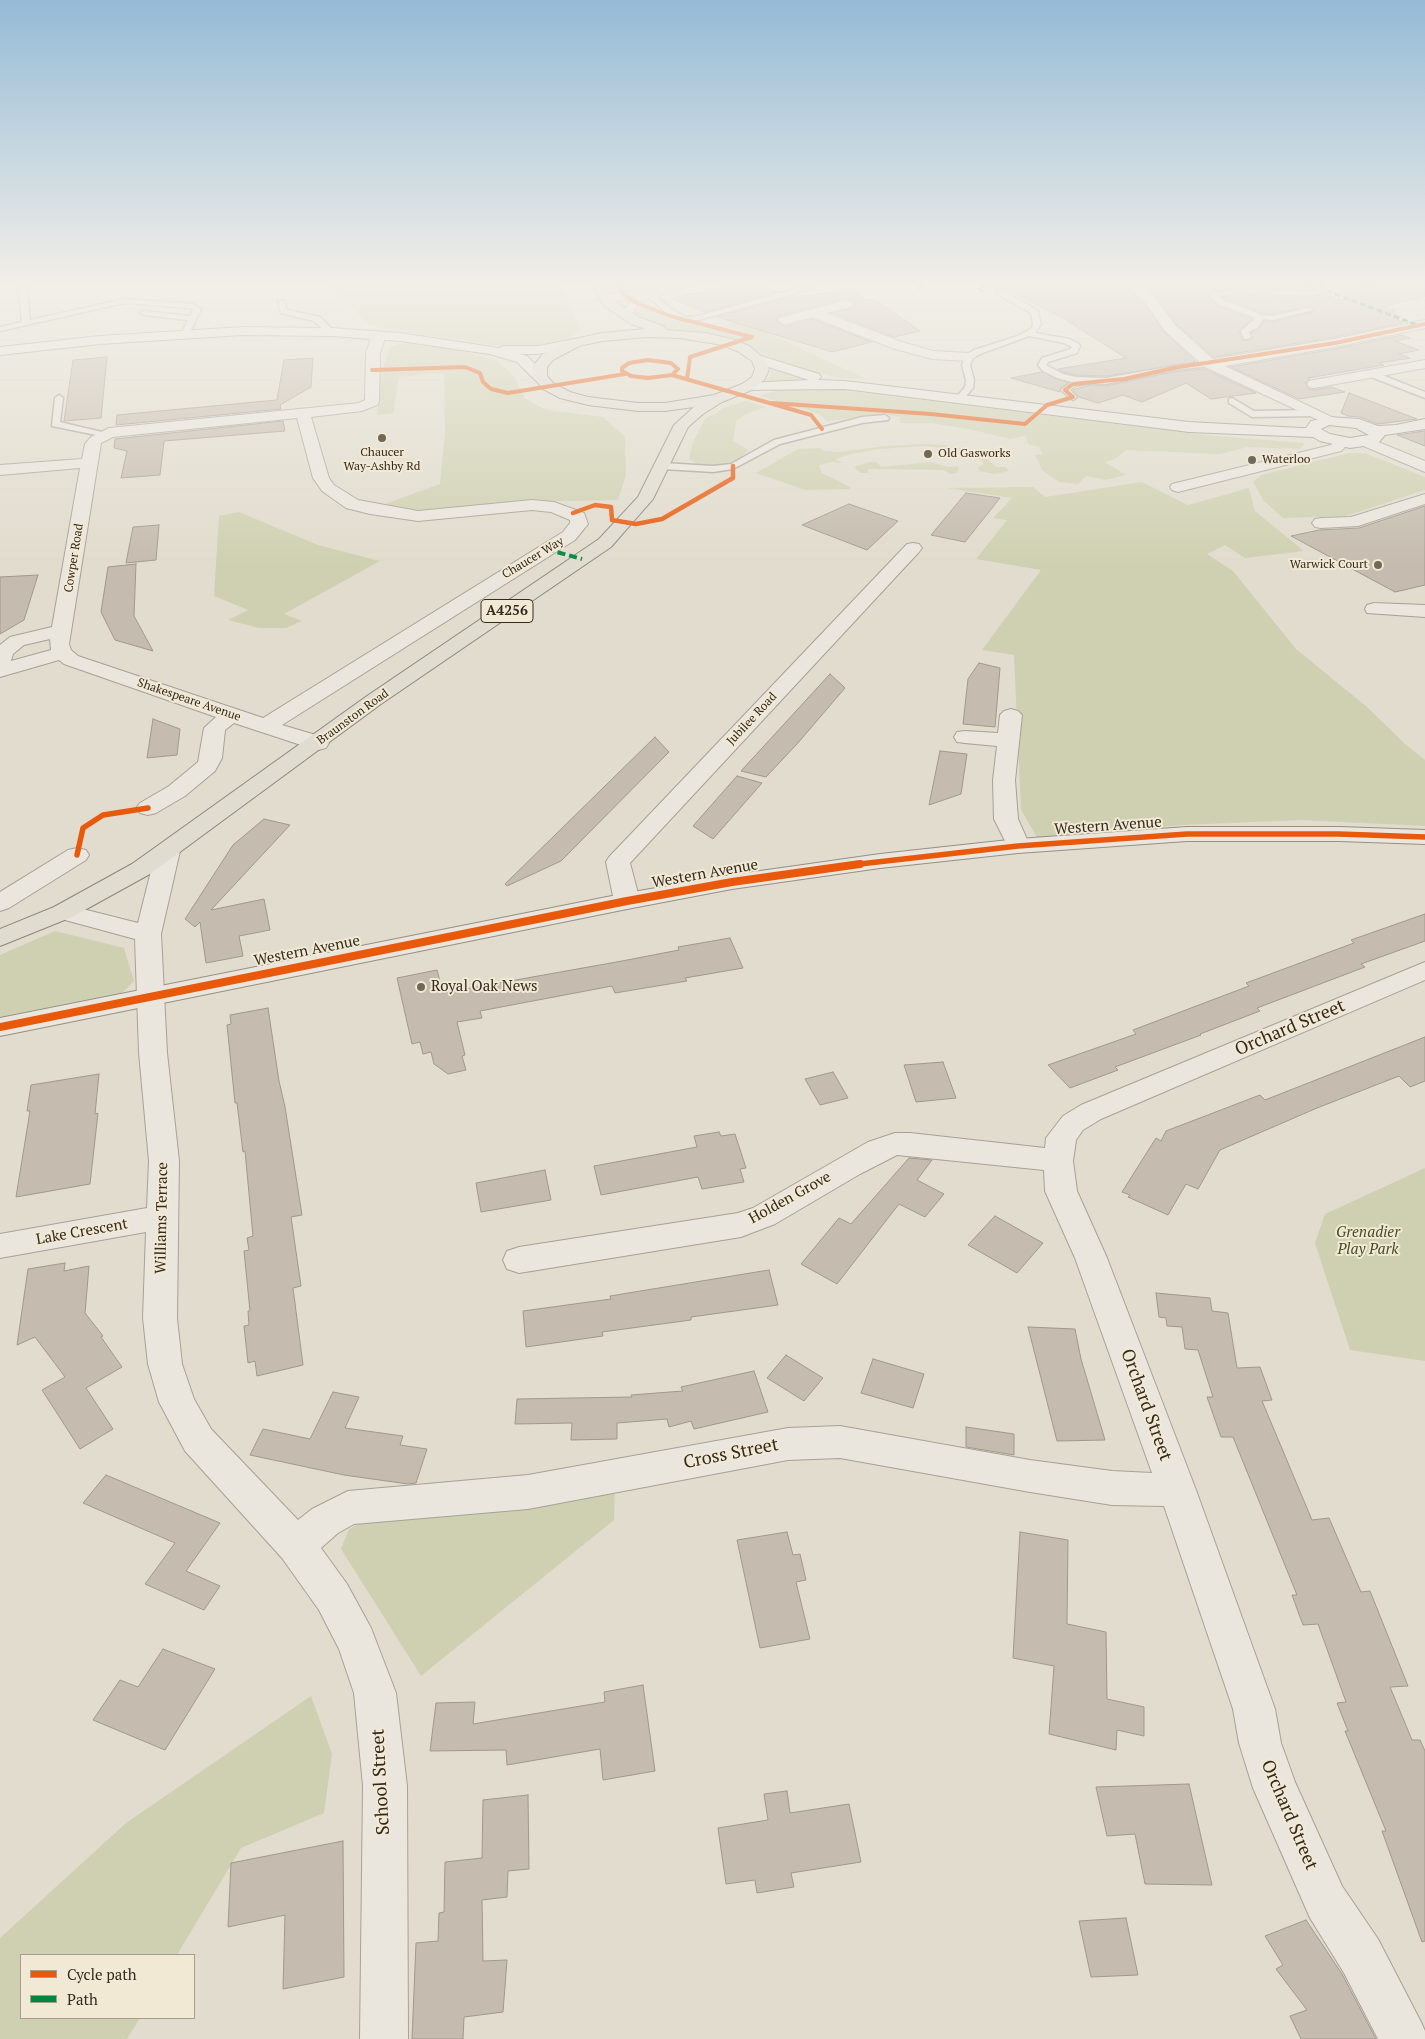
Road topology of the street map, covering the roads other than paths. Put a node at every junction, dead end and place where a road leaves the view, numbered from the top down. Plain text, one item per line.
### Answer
1 (373, 376) edge
2 (759, 376) edge
3 (809, 376) edge
4 (969, 376) edge
5 (1061, 376) edge
6 (1137, 376) edge
7 (1236, 376) edge
8 (1353, 376) edge
9 (1377, 376) edge
10 (540, 377) edge
11 (1088, 382) junction
12 (1314, 384) dead end
13 (845, 385) junction
14 (747, 387) junction
15 (1425, 395) edge
16 (1073, 397) dead end
17 (59, 398) dead end
18 (717, 399) junction
19 (958, 400) junction
20 (1232, 401) dead end
21 (610, 405) junction
22 (1313, 413) junction
23 (303, 414) junction
24 (885, 418) dead end
25 (1329, 421) junction
26 (653, 422) dead end
27 (1425, 424) edge
28 (1315, 432) junction
29 (103, 436) junction
30 (1371, 437) junction
31 (1342, 442) junction
32 (664, 451) junction
33 (89, 463) junction
34 (1425, 467) edge
35 (0, 470) edge
36 (1178, 487) dead end
37 (1425, 500) edge
38 (1320, 523) dead end
39 (913, 548) dead end
40 (1374, 610) dead end
41 (1425, 611) edge
42 (62, 631) junction
43 (62, 653) junction
44 (1, 671) edge
45 (231, 715) junction
46 (1011, 715) dead end
47 (267, 726) junction
48 (965, 737) dead end
49 (1008, 740) junction
50 (318, 743) junction
51 (148, 808) dead end
52 (1425, 837) edge
53 (1018, 846) junction
54 (168, 851) junction
55 (77, 856) dead end
56 (0, 902) edge
57 (626, 902) junction
58 (63, 912) junction
59 (148, 934) junction
60 (0, 938) edge
61 (1425, 970) edge
62 (151, 996) junction
63 (0, 1027) edge
64 (1058, 1161) junction
65 (164, 1217) junction
66 (0, 1246) edge
67 (519, 1260) dead end
68 (1177, 1490) junction
69 (296, 1545) junction
70 (384, 2039) edge
71 (1404, 2039) edge

1 - 23 street
2 - 14 main road
3 - 13 street
4 - 19 lane
5 - 11 lane
6 - 11 lane
7 - 22 street
8 - 12 street
9 - 15 lane
10 - 21 main road
11 - 16 lane
13 - 14 street
13 - 19 street
14 - 18 main road
17 - 29 lane
18 - 21 main road
18 - 32 main road, Braunston Road / A4256
19 - 28 street
20 - 22 lane
21 - 26 main road
22 - 25 street
23 - 29 street
23 - 47 street, Chaucer Way
24 - 32 lane
25 - 28 street
25 - 30 street
27 - 30 street
28 - 31 street
29 - 33 street, Cowper Road
30 - 31 street
30 - 34 street
31 - 36 street
32 - 50 main road, Braunston Road / A4256
33 - 35 street
33 - 42 street, Cowper Road
37 - 38 street
39 - 57 street, Jubilee Road
40 - 41 street
42 - 43 street, Cowper Road
42 - 44 street
43 - 44 street
43 - 45 street, Shakespeare Avenue
45 - 47 street, Shakespeare Avenue
45 - 51 street
46 - 49 street
47 - 50 street, Shakespeare Avenue
48 - 49 street
49 - 53 street
50 - 54 main road, Braunston Road
52 - 53 street, Western Avenue
53 - 57 street, Western Avenue
54 - 58 main road, Braunston Road
54 - 59 street, Williams Terrace
55 - 56 street
57 - 62 street, Western Avenue
58 - 59 street
58 - 60 main road, Braunston Road
59 - 62 street, Williams Terrace
61 - 64 street, Orchard Street
62 - 63 street, Western Avenue
62 - 65 street, Williams Terrace
64 - 67 street, Holden Grove
64 - 68 street, Orchard Street
65 - 66 street, Lake Crescent
65 - 69 street, Williams Terrace
68 - 69 street, Cross Street
68 - 71 street, Orchard Street
69 - 70 street, School Street

